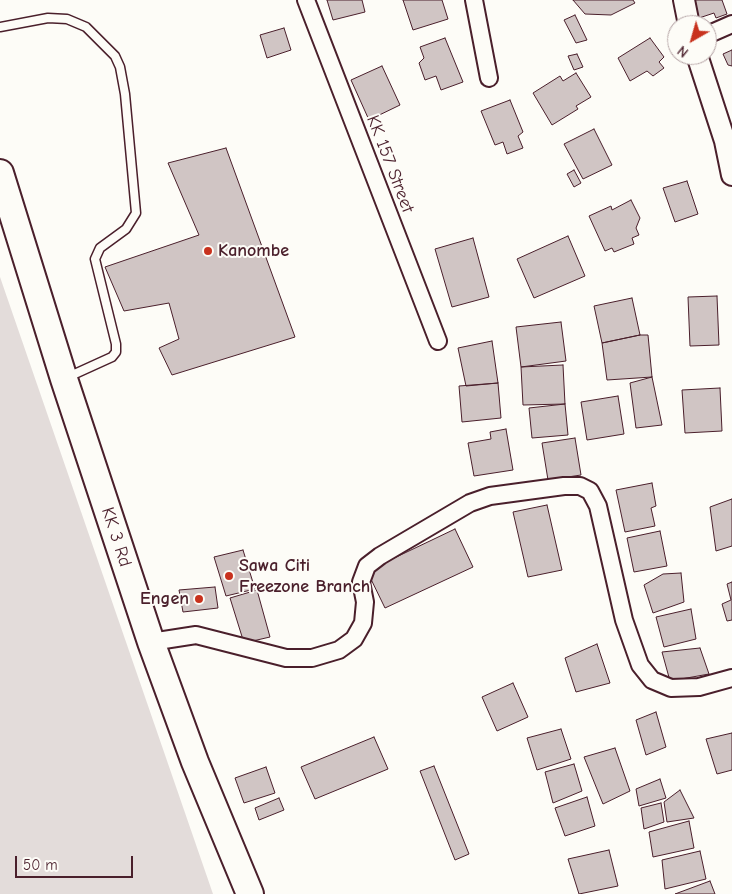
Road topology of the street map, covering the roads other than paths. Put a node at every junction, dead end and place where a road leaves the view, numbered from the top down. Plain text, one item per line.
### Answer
1 (306, 0) edge
2 (474, 0) edge
3 (684, 0) edge
4 (687, 15) edge
5 (732, 24) edge
6 (0, 27) edge
7 (717, 31) edge
8 (700, 65) edge
9 (489, 78) dead end
10 (0, 173) edge
11 (732, 175) edge
12 (438, 341) dead end
13 (64, 379) junction
14 (151, 642) junction
15 (732, 678) edge
16 (250, 894) edge

1 - 12 street, KK 157 Street
2 - 9 street
3 - 4 street
5 - 7 street
6 - 13 lane
8 - 11 street
10 - 13 highway, KK 3 Rd
13 - 14 highway, KK 3 Rd
14 - 15 street
14 - 16 highway, KK 3 Rd

